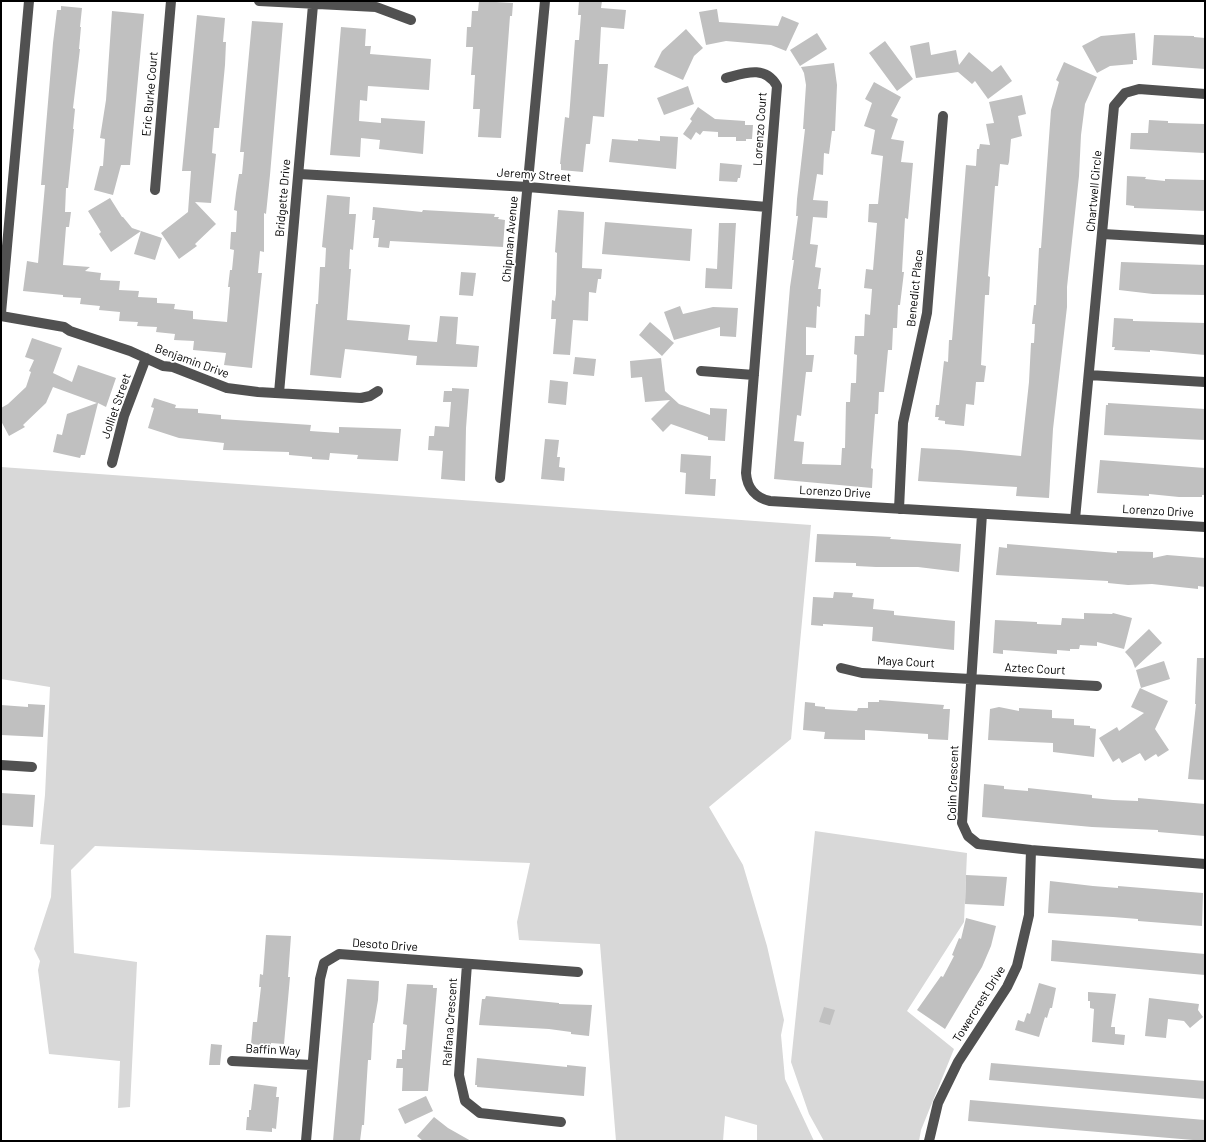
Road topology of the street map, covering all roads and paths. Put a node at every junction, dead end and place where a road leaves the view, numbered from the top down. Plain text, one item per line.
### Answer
1 (29, 1) edge
2 (171, 1) edge
3 (259, 1) edge
4 (545, 1) edge
5 (313, 5) junction
6 (411, 20) dead end
7 (726, 78) dead end
8 (1205, 94) edge
9 (943, 116) dead end
10 (299, 174) junction
11 (528, 187) junction
12 (155, 190) dead end
13 (767, 207) junction
14 (1103, 234) junction
15 (1205, 240) edge
16 (1, 314) edge
17 (146, 358) junction
18 (701, 371) dead end
19 (754, 375) junction
20 (1089, 375) junction
21 (1205, 382) edge
22 (378, 390) dead end
23 (279, 393) junction
24 (112, 463) dead end
25 (500, 478) dead end
26 (898, 509) junction
27 (982, 514) junction
28 (1076, 519) junction
29 (1205, 527) edge
30 (841, 668) dead end
31 (971, 678) junction
32 (1097, 686) dead end
33 (1, 765) edge
34 (32, 767) dead end
35 (1032, 850) junction
36 (1205, 864) edge
37 (467, 964) junction
38 (578, 972) dead end
39 (232, 1061) dead end
40 (312, 1065) junction
41 (561, 1122) dead end
42 (306, 1141) edge
43 (929, 1141) edge

1 - 16 street
2 - 12 street, Eric Burke Court
3 - 5 street
4 - 11 street, Chipman Avenue
5 - 6 street
5 - 10 street, Bridgette Drive
7 - 13 street, Lorenzo Court
8 - 14 street, Chartwell Circle
9 - 26 street, Benedict Place
10 - 11 street, Jeremy Street
10 - 23 street, Bridgette Drive
11 - 13 street, Jeremy Street
11 - 25 street, Chipman Avenue
13 - 19 street, Lorenzo Drive
14 - 15 street
14 - 20 street, Chartwell Circle
16 - 17 street, Benjamin Drive
17 - 23 street, Benjamin Drive
17 - 24 street, Jolliet Street
18 - 19 street
19 - 26 street, Lorenzo Drive
20 - 21 street
20 - 28 street, Chartwell Circle
22 - 23 street, Benjamin Drive
26 - 27 street, Lorenzo Drive
27 - 28 street, Lorenzo Drive
27 - 31 street, Colin Crescent
28 - 29 street, Lorenzo Drive
30 - 31 street, Maya Court
31 - 32 street, Aztec Court
31 - 35 street, Colin Crescent
33 - 34 street
35 - 36 street, Colin Crescent
35 - 43 street, Towercrest Drive
37 - 38 street, Desoto Drive
37 - 40 street, Desoto Drive
37 - 41 street, Ralfana Crescent
39 - 40 street, Baffin Way
40 - 42 street, Desoto Drive

